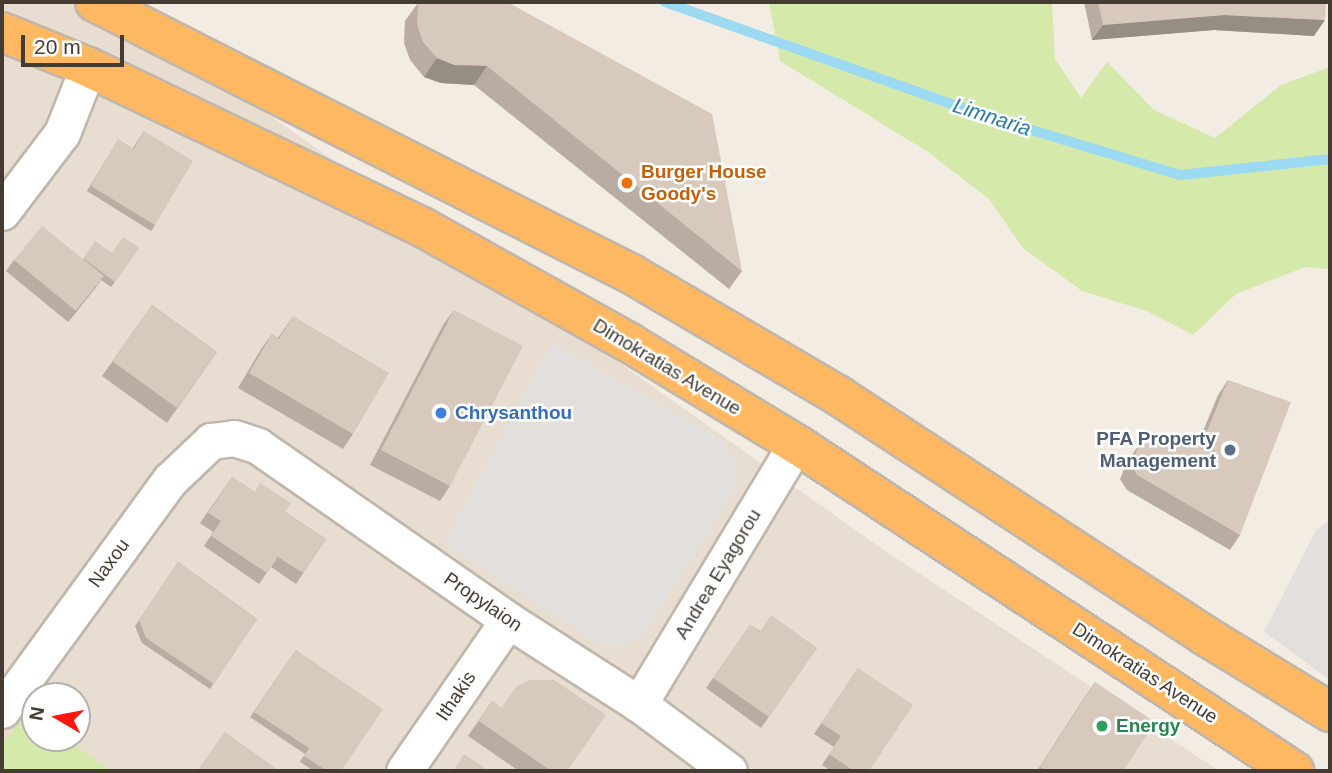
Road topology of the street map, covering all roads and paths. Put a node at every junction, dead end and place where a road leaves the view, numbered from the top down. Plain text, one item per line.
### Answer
1 (95, 2) edge
2 (2, 32) edge
3 (88, 67) junction
4 (2, 212) edge
5 (234, 438) joint
6 (796, 444) junction
7 (508, 620) junction
8 (639, 704) junction
9 (2, 710) edge
10 (1330, 712) edge
11 (404, 771) edge
12 (729, 771) edge
13 (1294, 771) edge

1 - 10 highway
2 - 3 highway, Dimokratias Avenue
3 - 4 street
3 - 6 highway, Dimokratias Avenue
5 - 7 street, Propylaion
5 - 9 street, Naxou
6 - 8 street, Andrea Eyagorou
6 - 13 highway, Dimokratias Avenue
7 - 8 street, Propylaion
7 - 11 street, Ithakis
8 - 12 street, Propylaion

